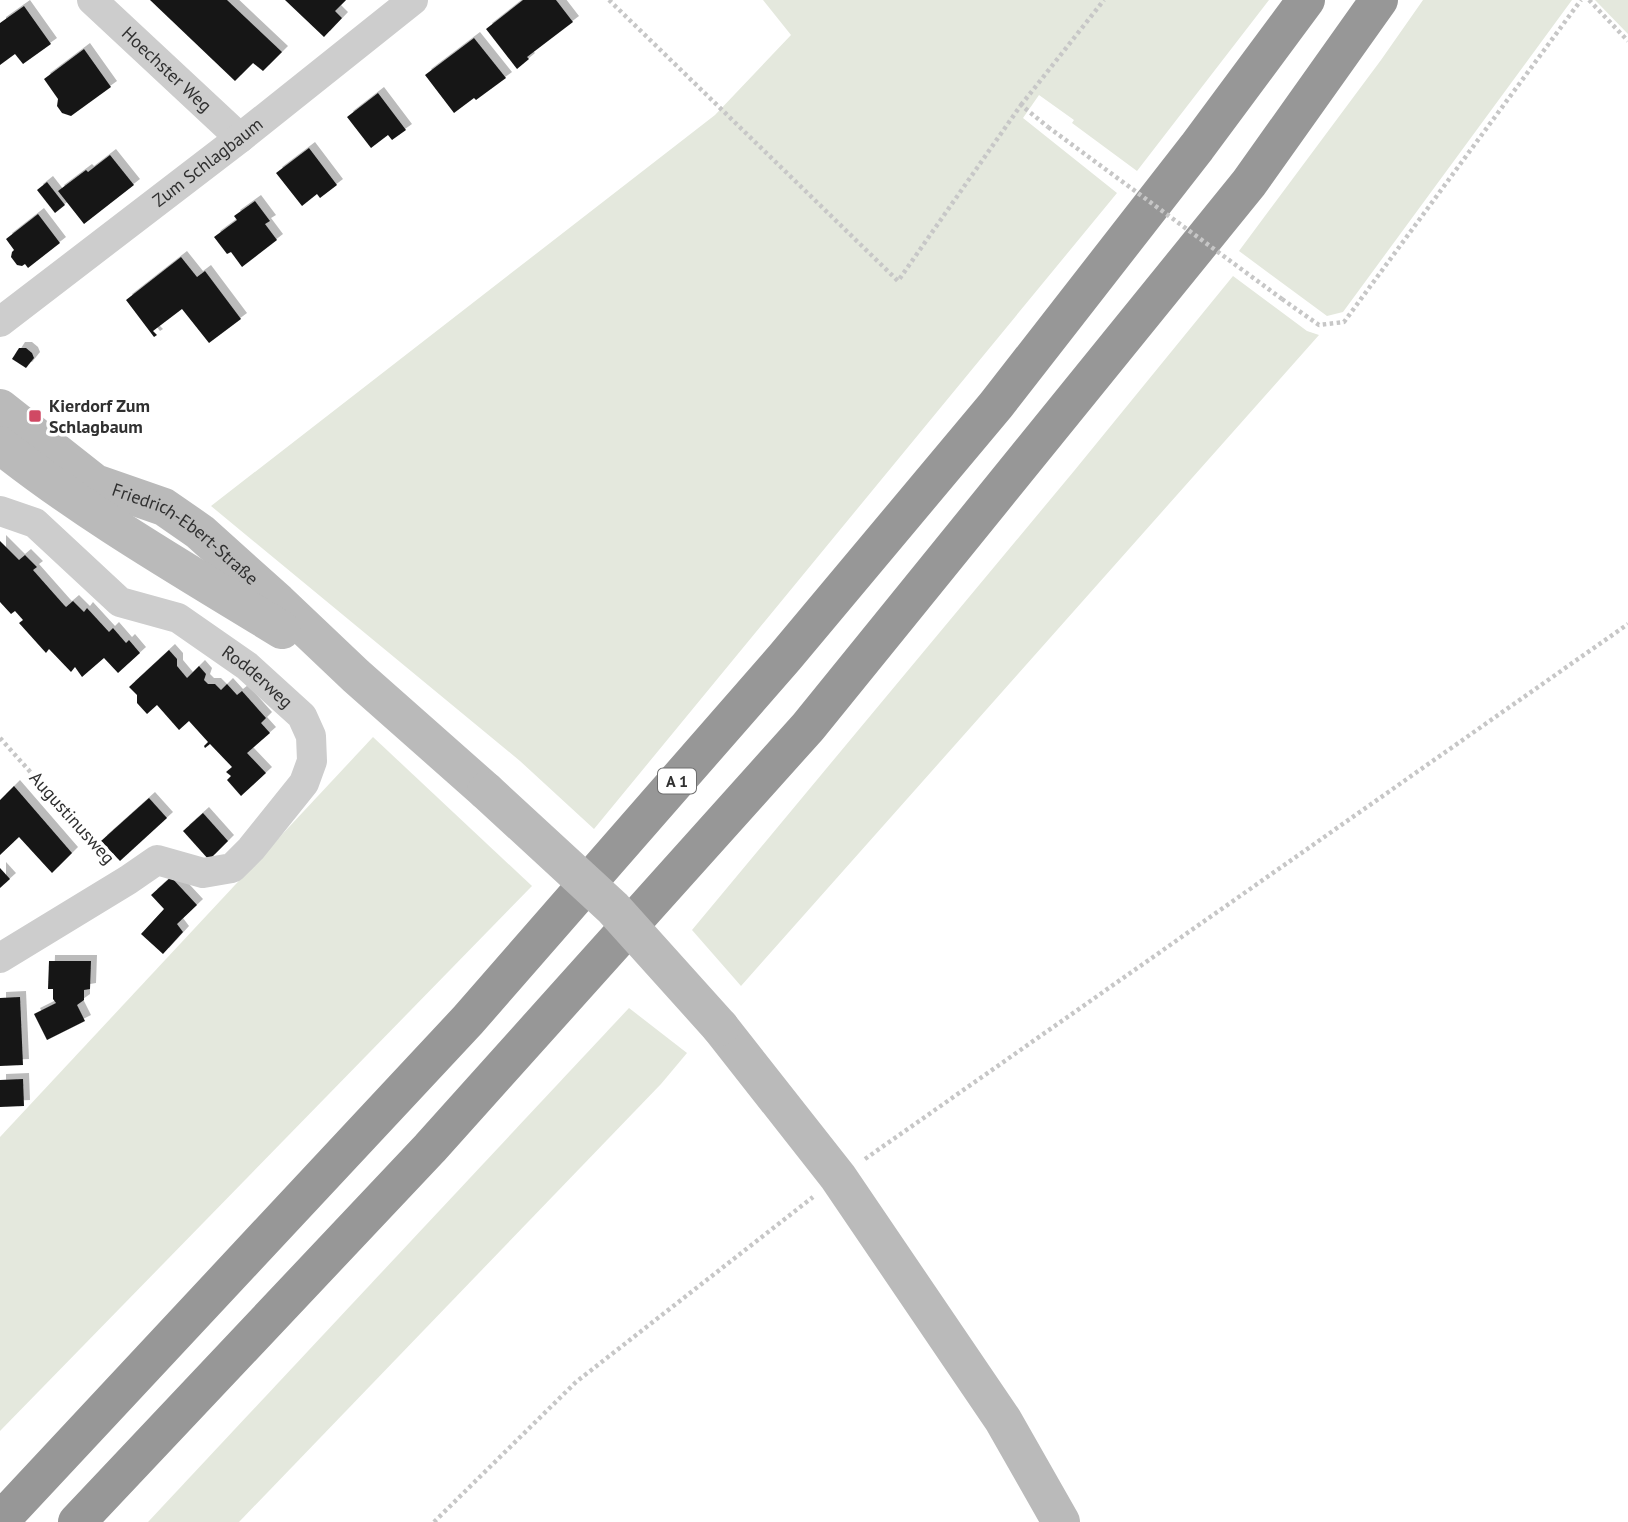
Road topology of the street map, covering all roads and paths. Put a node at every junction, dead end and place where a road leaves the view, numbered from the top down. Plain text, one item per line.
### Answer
1 (92, 0) edge
2 (413, 0) edge
3 (609, 0) edge
4 (1104, 0) edge
5 (1306, 0) edge
6 (1379, 0) edge
7 (1581, 0) edge
8 (1589, 0) edge
9 (1628, 41) edge
10 (1021, 105) junction
11 (240, 138) junction
12 (0, 322) edge
13 (0, 408) edge
14 (0, 445) edge
15 (0, 511) edge
16 (1628, 624) edge
17 (356, 676) junction
18 (0, 738) edge
19 (128, 880) junction
20 (0, 958) edge
21 (838, 1177) junction
22 (0, 1521) edge
23 (77, 1522) edge
24 (434, 1522) edge
25 (1060, 1522) edge

1 - 11 street, Hoechster Weg
2 - 11 street, Zum Schlagbaum
3 - 10 path
4 - 10 path
5 - 22 highway, A 1
6 - 23 highway
7 - 10 path, bridge
8 - 9 path
11 - 12 street, Zum Schlagbaum
13 - 17 main road, Friedrich-Ebert-Straße
14 - 17 main road, Friedrich-Ebert-Straße
15 - 19 street, Rodderweg
16 - 21 path
17 - 21 main road, Friedrich-Ebert-Straße, bridge
18 - 19 path, Augustinusweg
19 - 20 street, Augustinusweg
21 - 24 path
21 - 25 main road, Friedrich-Ebert-Straße

